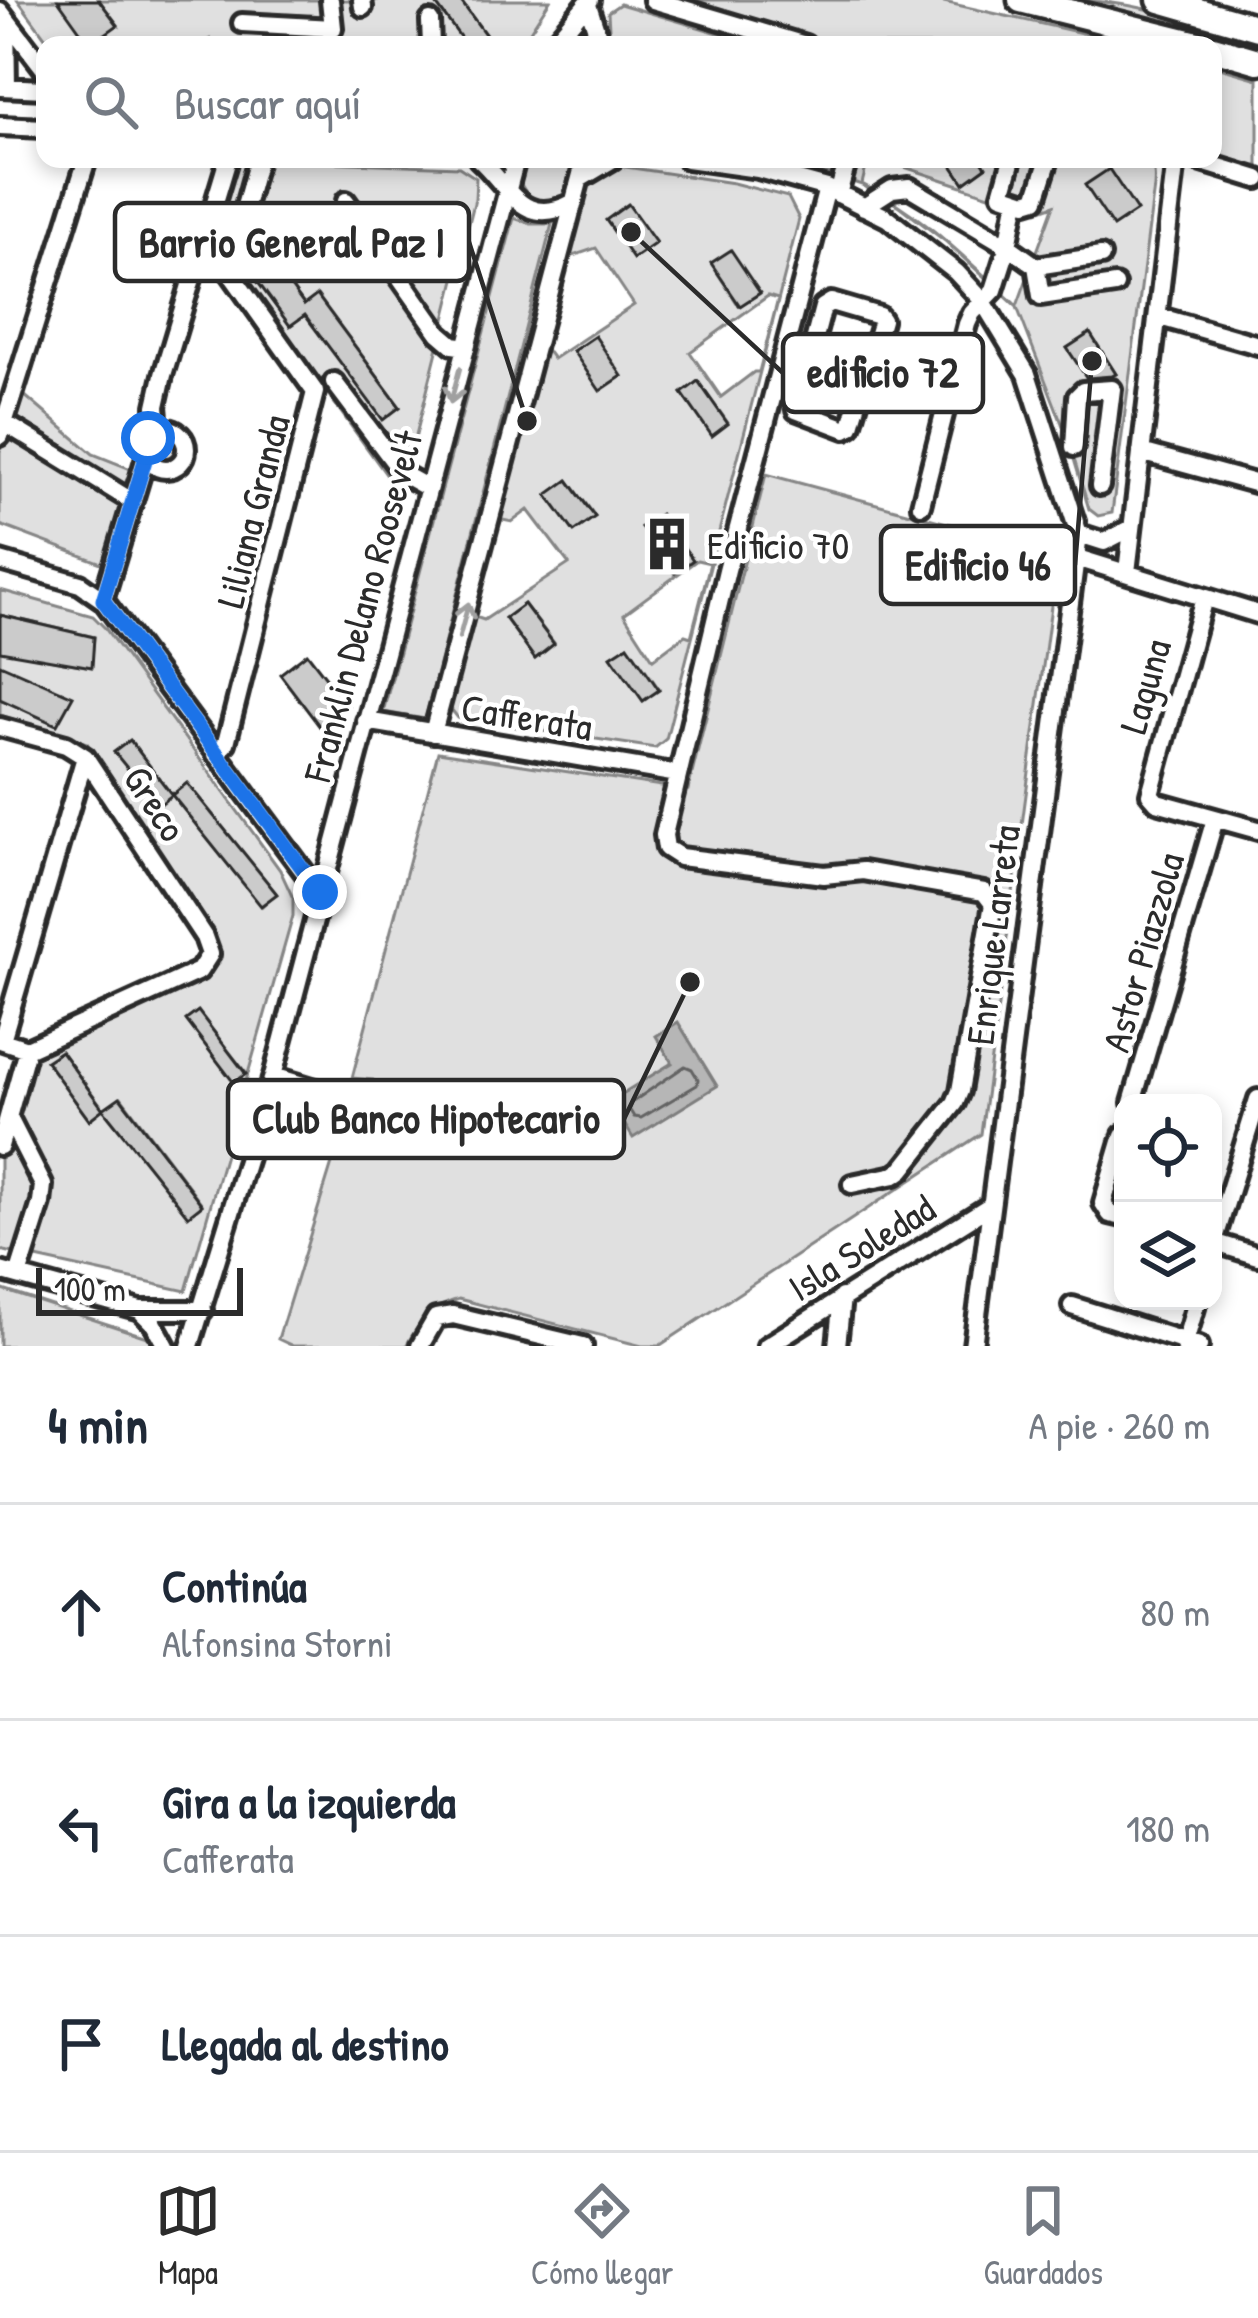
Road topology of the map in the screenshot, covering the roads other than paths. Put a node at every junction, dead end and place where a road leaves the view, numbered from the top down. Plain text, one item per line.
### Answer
1 (330, 0) edge
2 (653, 0) edge
3 (1021, 0) edge
4 (1160, 0) edge
5 (589, 3) edge
6 (3, 15) edge
7 (430, 21) dead end
8 (242, 23) dead end
9 (1258, 28) edge
10 (299, 36) edge
11 (431, 36) edge
12 (560, 36) edge
13 (598, 36) edge
14 (775, 36) edge
15 (1165, 36) edge
16 (1222, 51) edge
17 (36, 58) edge
18 (1258, 61) edge
19 (3, 87) edge
20 (36, 89) edge
21 (0, 126) edge
22 (36, 128) edge
23 (84, 168) edge
24 (226, 168) edge
25 (256, 168) edge
26 (487, 168) edge
27 (514, 168) edge
28 (583, 168) edge
29 (751, 168) edge
30 (844, 168) edge
31 (1009, 168) edge
32 (1045, 168) edge
33 (1176, 168) edge
34 (1222, 168) edge
35 (1258, 178) edge
36 (833, 191) junction
37 (507, 192) junction
38 (1017, 199) junction
39 (346, 201) dead end
40 (574, 202) junction
41 (864, 207) junction
42 (206, 239) junction
43 (236, 239) dead end
44 (1008, 246) junction
45 (1101, 256) dead end
46 (1036, 266) junction
47 (1115, 285) dead end
48 (982, 300) junction
49 (1160, 317) junction
50 (1258, 345) edge
51 (466, 347) junction
52 (785, 349) junction
53 (810, 357) junction
54 (334, 382) dead end
55 (1075, 406) junction
56 (1042, 417) junction
57 (1, 426) edge
58 (158, 430) junction
59 (1074, 447) dead end
60 (1141, 452) junction
61 (146, 457) junction
62 (1258, 484) edge
63 (1100, 486) dead end
64 (428, 488) junction
65 (130, 500) junction
66 (921, 505) dead end
67 (1131, 528) junction
68 (1079, 534) junction
69 (1077, 558) junction
70 (0, 561) edge
71 (1127, 572) junction
72 (1204, 598) junction
73 (103, 600) junction
74 (1258, 614) edge
75 (367, 721) junction
76 (0, 727) edge
77 (433, 733) junction
78 (216, 754) junction
79 (85, 757) junction
80 (678, 774) junction
81 (1215, 819) junction
82 (1258, 830) edge
83 (320, 892) junction
84 (1, 1040) edge
85 (27, 1048) junction
86 (273, 1076) junction
87 (1135, 1094) edge
88 (361, 1103) dead end
89 (1257, 1106) edge
90 (8, 1118) junction
91 (0, 1146) edge
92 (1114, 1166) edge
93 (853, 1184) dead end
94 (991, 1205) junction
95 (1114, 1215) edge
96 (1222, 1215) edge
97 (1222, 1246) edge
98 (1258, 1256) edge
99 (9, 1274) edge
100 (842, 1297) junction
101 (1072, 1306) dead end
102 (140, 1310) junction
103 (202, 1310) junction
104 (1196, 1310) edge
105 (573, 1345) edge
106 (1190, 1345) edge
107 (166, 1346) edge
108 (190, 1346) edge
109 (420, 1346) edge
110 (766, 1346) edge
111 (836, 1346) edge
112 (973, 1346) edge

1 - 10 street
2 - 14 street
3 - 15 highway
4 - 9 highway
5 - 12 street
5 - 13 street
6 - 17 street
6 - 19 street
7 - 11 street
8 - 10 street
16 - 18 highway
19 - 20 street
21 - 22 street
23 - 57 street
24 - 42 street
25 - 43 street
26 - 37 street
27 - 37 street, Franklin Delano Roosevelt
28 - 40 street
29 - 36 street
30 - 36 street
31 - 38 street
32 - 38 street
33 - 49 street
34 - 35 street
36 - 41 street
36 - 52 street
37 - 40 street
37 - 51 street, Franklin Delano Roosevelt
38 - 44 street
39 - 51 street
77 -> 40 street
41 - 44 street
41 - 48 street
42 - 58 street
42 - 78 street, Liliana Granda
44 - 46 street
44 - 48 street
45 - 46 street
46 - 47 street
48 - 56 street
48 - 66 street
49 - 50 street
49 - 60 street
51 -> 64 street, Franklin Delano Roosevelt
52 - 53 street
52 - 80 street
53 - 53 street
54 - 64 street
55 - 56 street
55 - 59 street
55 - 63 street
56 - 68 street
57 - 65 street
58 - 61 street
58 - 61 street
60 - 62 street
60 - 67 street
61 - 65 street
64 - 75 street, Franklin Delano Roosevelt
65 - 73 street
67 - 68 street
67 - 71 street
68 - 69 street, Enrique Larreta
69 - 71 street
69 - 94 street, Enrique Larreta
70 - 73 street
71 - 72 street
72 - 74 street
72 - 81 street, Laguna
73 - 78 street
75 - 77 street, Cafferata
75 - 83 street, Franklin Delano Roosevelt
76 - 79 street, Greco
77 - 80 street, Cafferata
78 - 83 street
79 - 84 street
79 - 85 street, Greco
80 - 93 street
81 - 82 street
81 - 87 street, Astor Piazzola
83 - 86 street, Franklin Delano Roosevelt
84 - 85 street
85 - 90 street
86 - 88 street
86 - 103 street, Franklin Delano Roosevelt
89 - 96 street
90 - 91 street
90 - 99 street
92 - 95 street
94 - 100 street, Isla Soledad
94 - 112 street, Enrique Larreta
97 - 98 street
99 - 102 street
100 - 110 street, Isla Soledad
100 - 111 street
101 - 106 street
102 - 103 street
102 - 107 street
103 - 108 street, Franklin Delano Roosevelt
104 - 106 street
105 - 109 street

